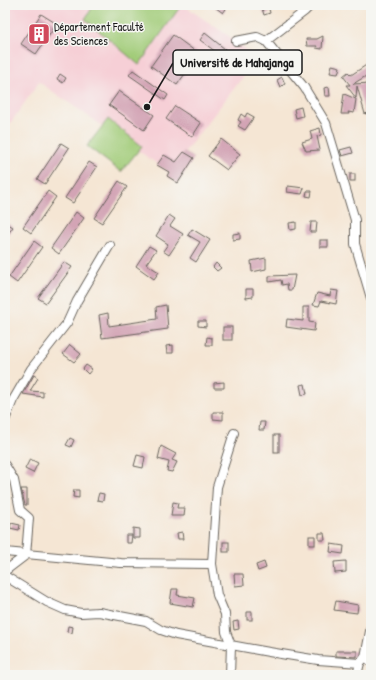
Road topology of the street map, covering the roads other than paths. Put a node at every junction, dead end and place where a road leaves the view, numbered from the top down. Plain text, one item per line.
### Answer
1 (311, 5) edge
2 (236, 41) dead end
3 (266, 41) junction
4 (110, 245) dead end
5 (371, 298) edge
6 (5, 420) edge
7 (234, 433) dead end
8 (5, 465) edge
9 (5, 552) edge
10 (26, 555) junction
11 (212, 564) junction
12 (5, 571) edge
13 (5, 576) edge
14 (371, 626) edge
15 (231, 646) junction
16 (365, 661) edge
17 (230, 675) edge
18 (357, 675) edge

1 - 3 street
2 - 3 street
3 - 5 street
4 - 6 street
7 - 11 street
8 - 10 street
9 - 10 street
10 - 11 street
10 - 12 street
11 - 15 street
13 - 15 street
14 - 16 street
15 - 16 street
15 - 17 street
16 - 18 street

